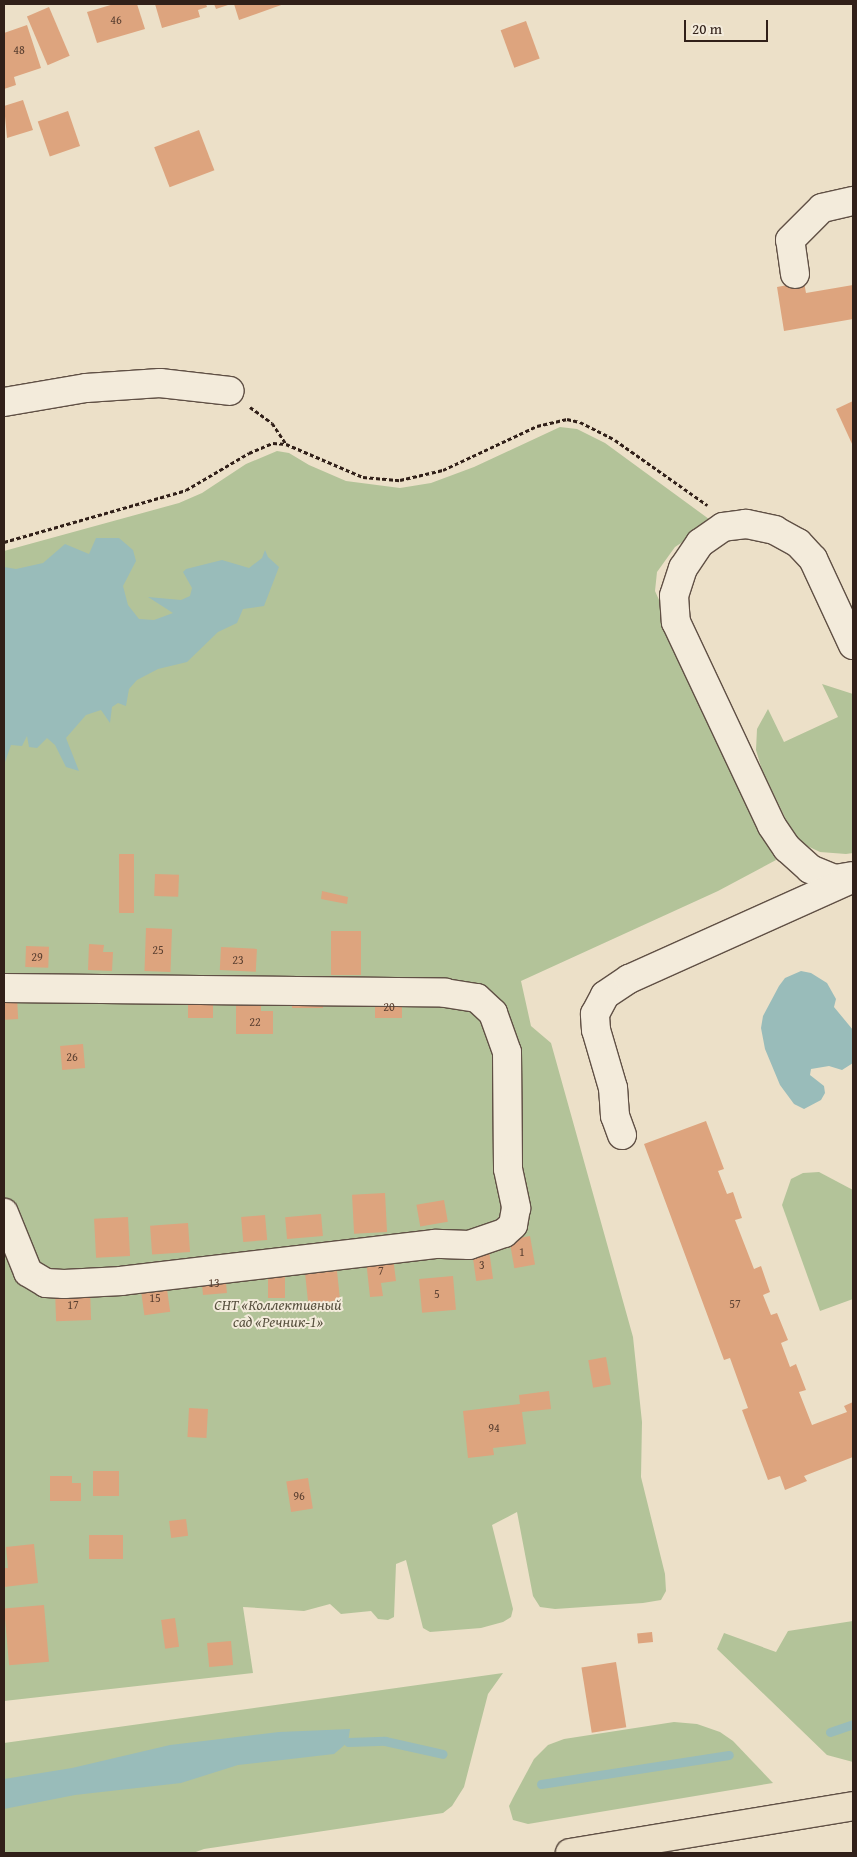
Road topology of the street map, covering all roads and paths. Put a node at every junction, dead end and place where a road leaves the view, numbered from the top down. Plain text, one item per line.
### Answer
1 (853, 200) edge
2 (795, 274) dead end
3 (230, 392) joint
4 (4, 402) edge
5 (286, 444) junction
6 (734, 524) junction
7 (4, 542) edge
8 (853, 645) edge
9 (853, 877) edge
10 (4, 988) edge
11 (622, 1135) dead end
12 (4, 1213) edge
13 (853, 1806) edge
14 (570, 1853) edge

1 - 2 street
3 - 4 street
3 - 5 path
5 - 6 path
5 - 7 path
6 - 8 street
6 - 9 street
9 - 11 street
10 - 12 street
13 - 14 main road

